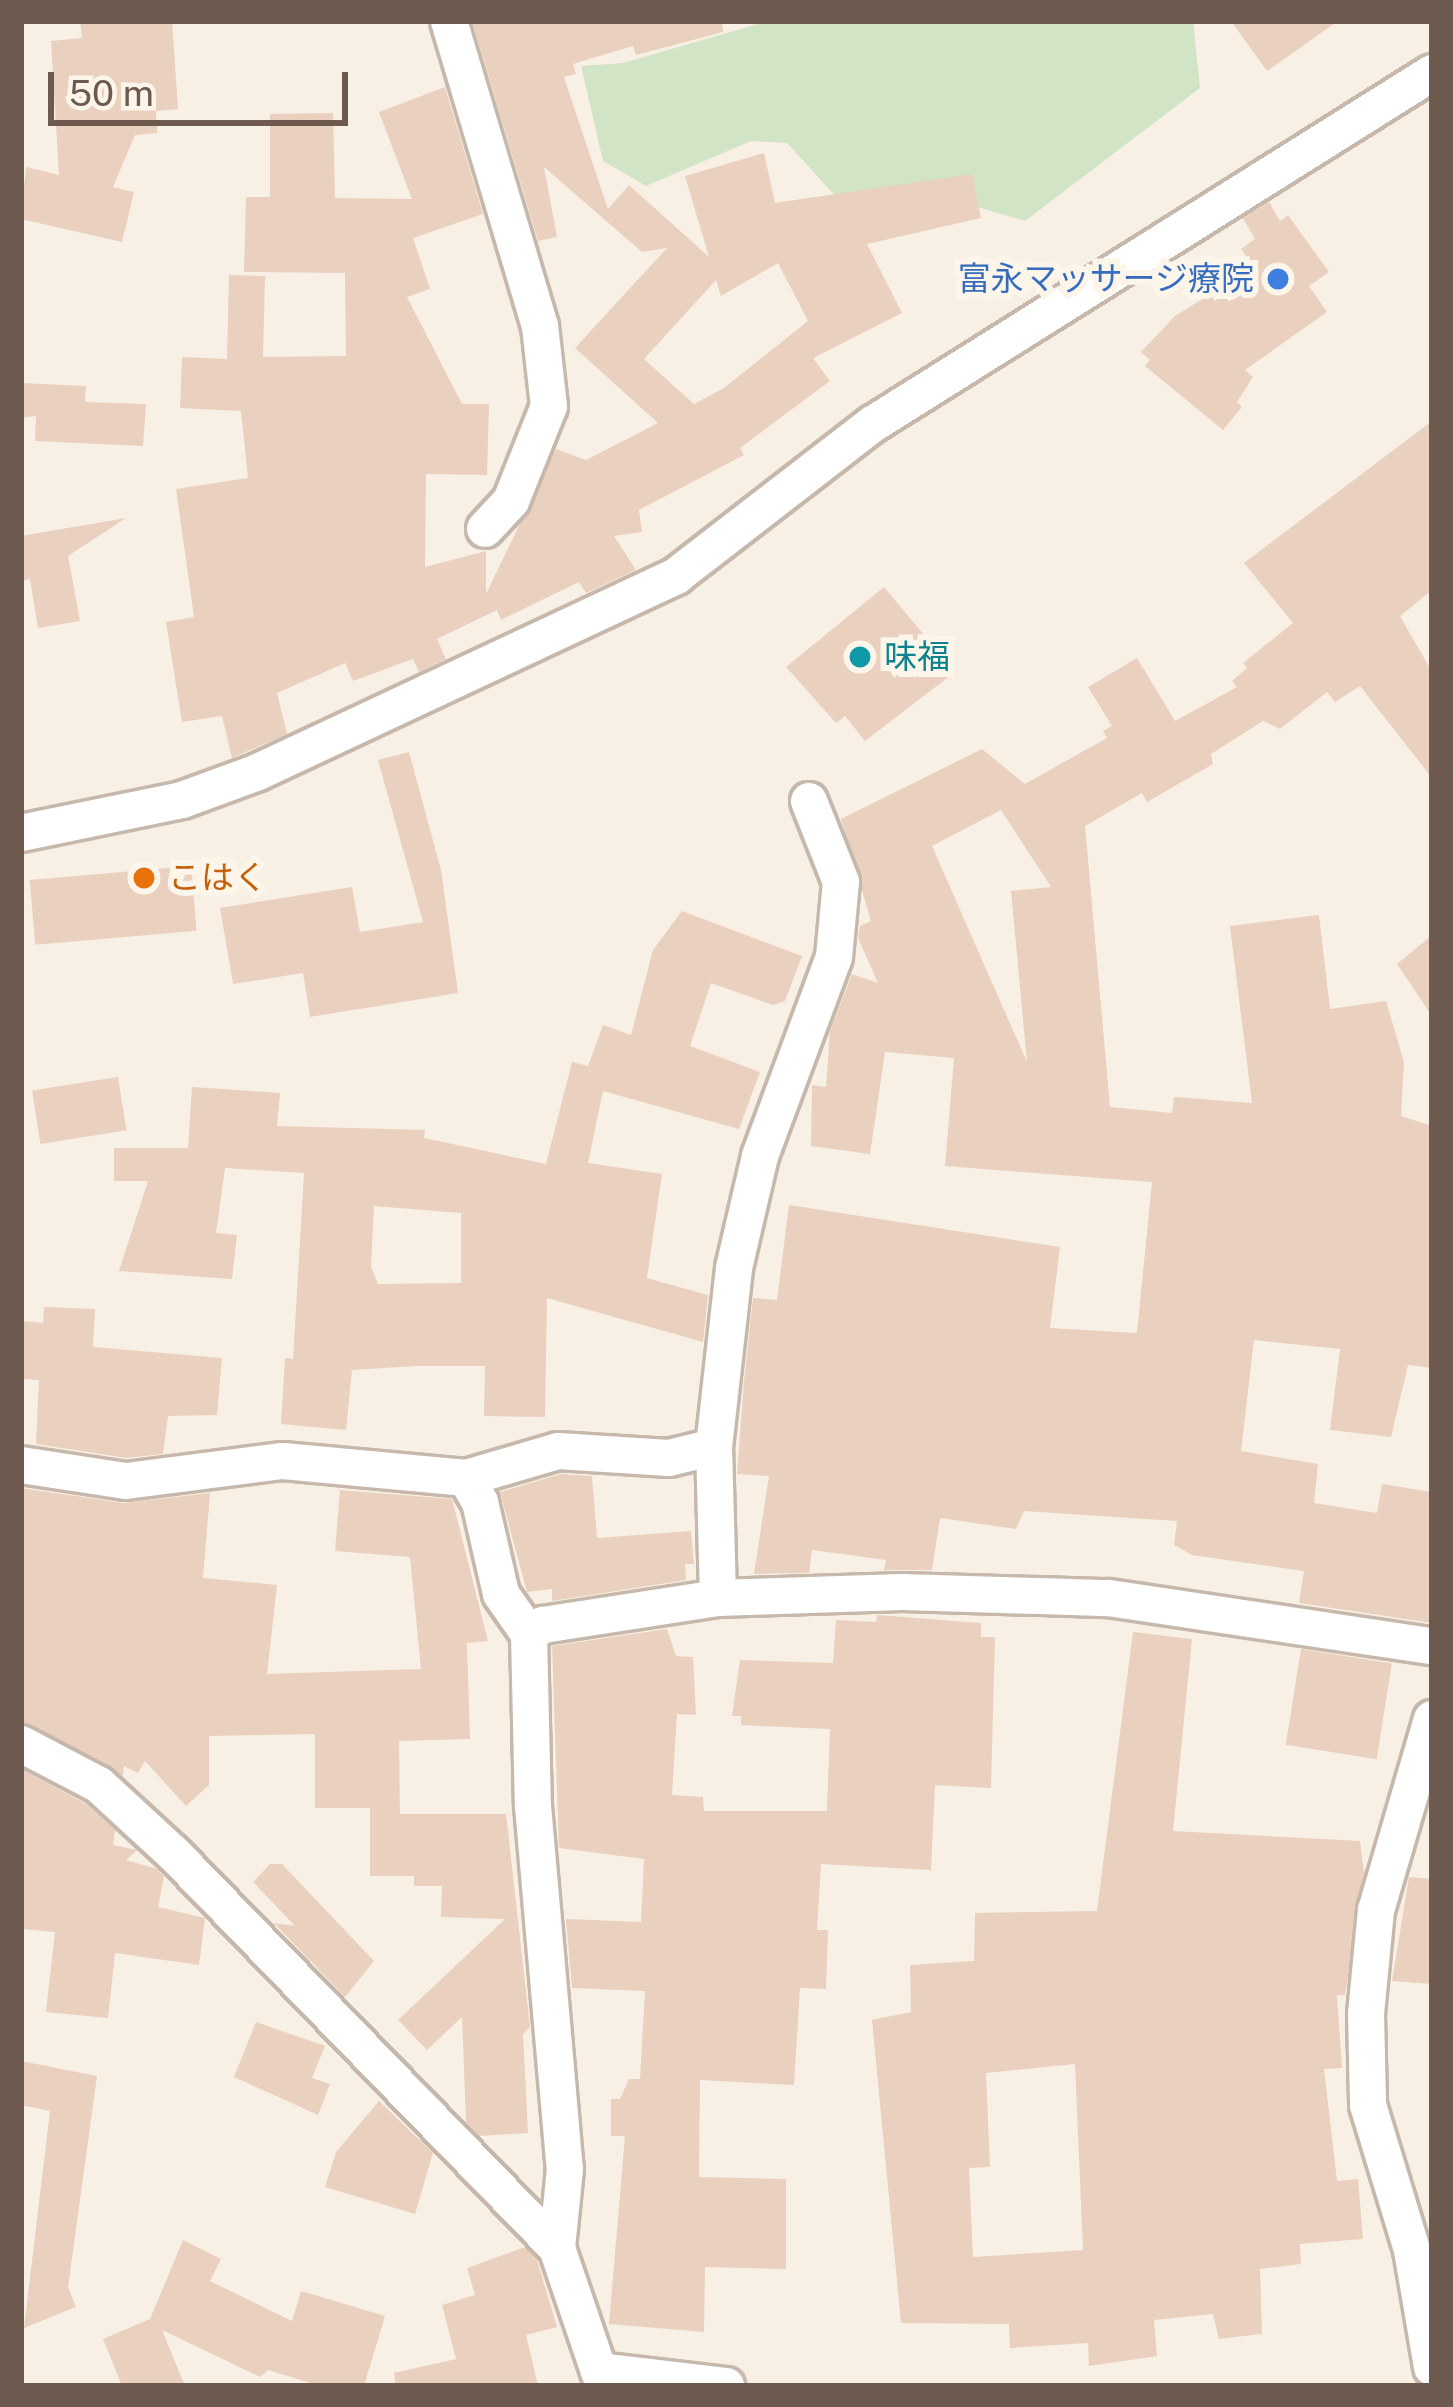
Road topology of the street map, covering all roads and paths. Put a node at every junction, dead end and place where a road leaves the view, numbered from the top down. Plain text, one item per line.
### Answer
1 (448, 21) edge
2 (1432, 73) edge
3 (485, 529) dead end
4 (809, 801) dead end
5 (21, 833) edge
6 (714, 1447) junction
7 (21, 1465) edge
8 (466, 1478) junction
9 (718, 1598) junction
10 (529, 1634) junction
11 (1432, 1646) edge
12 (1432, 1719) edge
13 (21, 1744) edge
14 (557, 2248) junction
15 (1432, 2367) edge
16 (601, 2378) edge
17 (726, 2386) edge

1 - 3 street
2 - 5 street
4 - 6 street
6 - 8 street
6 - 9 street
7 - 8 street
8 - 10 street
9 - 10 street
9 - 11 street
10 - 14 street
12 - 15 street
13 - 14 street
14 - 16 street
16 - 17 street

